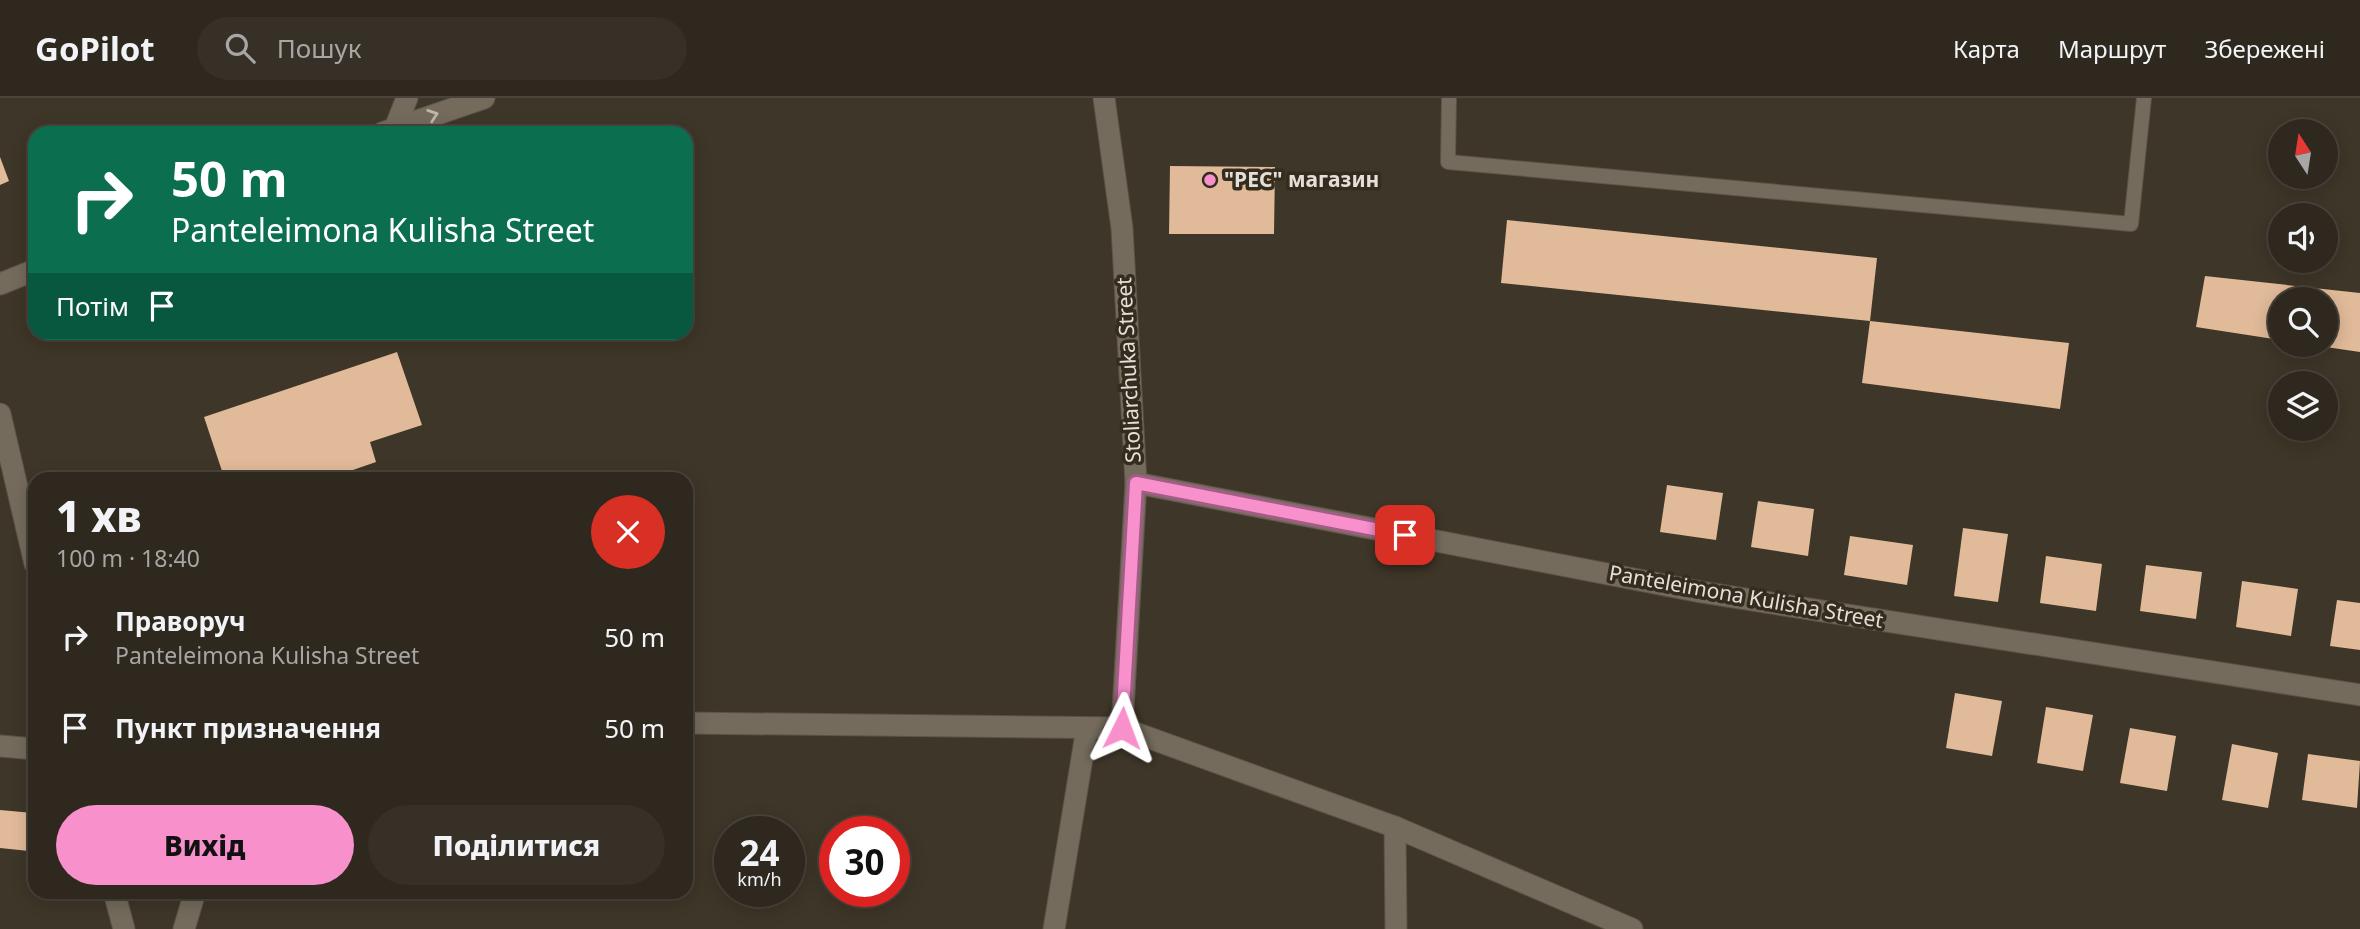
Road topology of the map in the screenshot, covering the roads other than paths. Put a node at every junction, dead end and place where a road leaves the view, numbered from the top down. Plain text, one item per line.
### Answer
1 (407, 98) edge
2 (484, 98) edge
3 (1104, 98) edge
4 (1449, 98) edge
5 (2144, 98) edge
6 (392, 126) edge
7 (403, 126) edge
8 (28, 273) edge
9 (0, 284) edge
10 (0, 414) edge
11 (1136, 483) junction
12 (28, 534) edge
13 (2360, 695) edge
14 (693, 723) edge
15 (1087, 728) junction
16 (1122, 728) junction
17 (0, 746) edge
18 (28, 748) edge
19 (1395, 827) junction
20 (116, 899) edge
21 (193, 899) edge
22 (124, 929) edge
23 (184, 929) edge
24 (1054, 929) edge
25 (1396, 929) edge
26 (1632, 929) edge

1 - 6 street
7 -> 2 street
3 - 11 street, Stoliarchuka Street
4 - 5 lane
8 - 9 street
10 - 12 street
11 - 13 street, Panteleimona Kulisha Street
11 - 16 street, Stoliarchuka Street
14 - 15 street
15 - 16 street
15 - 24 street
16 - 19 street
17 - 18 street
19 - 25 street
19 - 26 street
20 - 22 street
21 - 23 street

